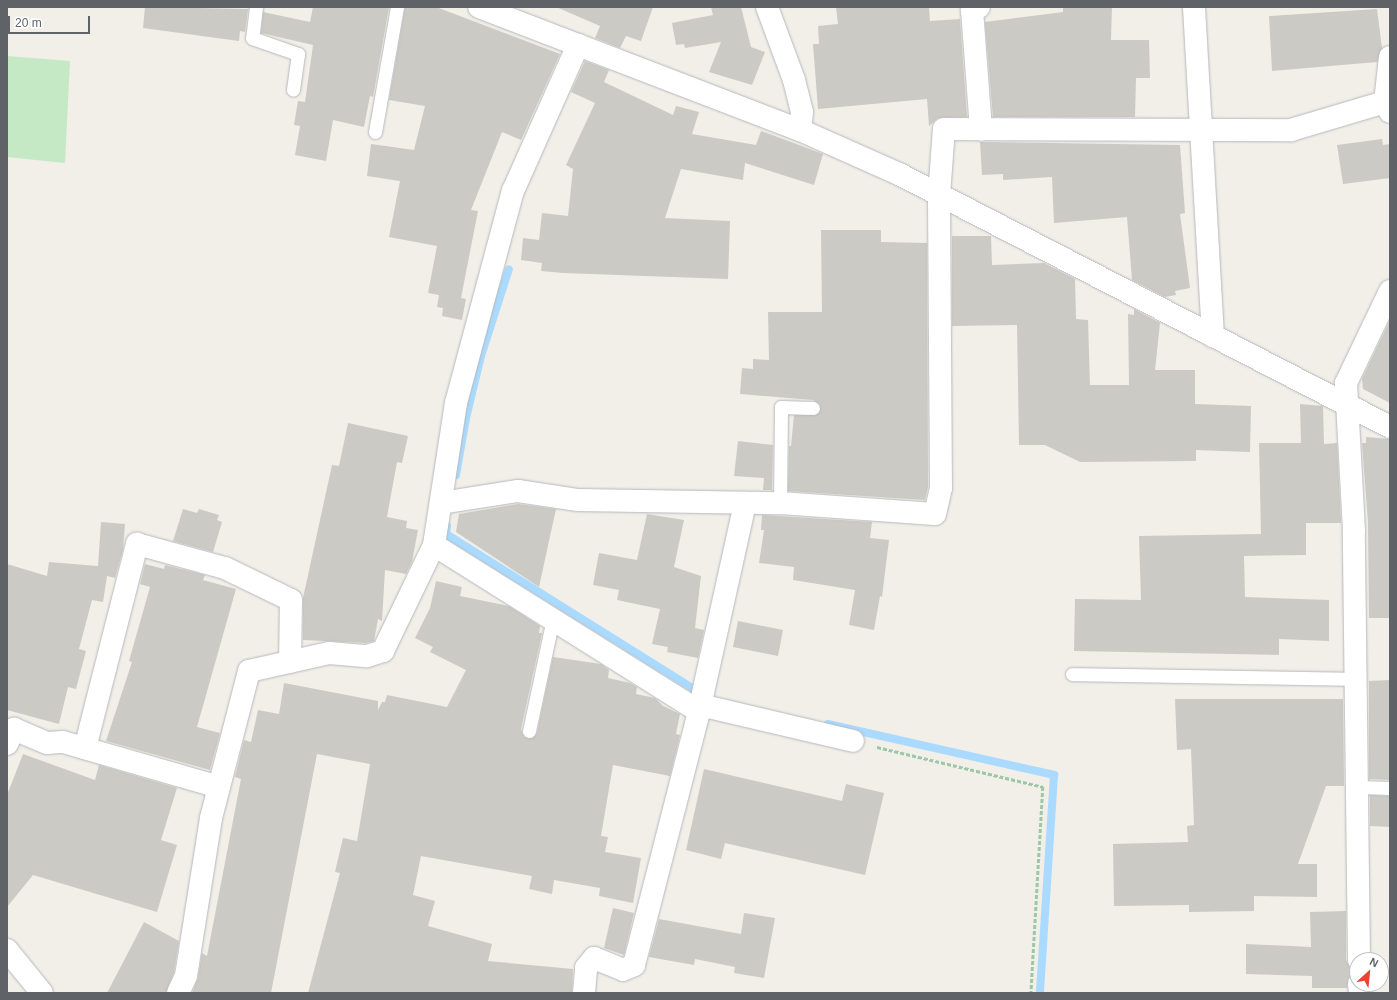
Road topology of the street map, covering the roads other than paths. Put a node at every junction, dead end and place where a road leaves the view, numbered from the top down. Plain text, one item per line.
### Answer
1 (256, 7) edge
2 (396, 7) edge
3 (479, 7) edge
4 (766, 7) edge
5 (979, 7) edge
6 (1194, 7) edge
7 (578, 44) junction
8 (1390, 57) edge
9 (292, 90) dead end
10 (1388, 107) edge
11 (800, 130) junction
12 (982, 130) junction
13 (1201, 131) junction
14 (375, 132) dead end
15 (939, 195) junction
16 (1390, 291) edge
17 (1213, 336) junction
18 (1350, 406) junction
19 (814, 408) dead end
20 (1390, 428) edge
21 (447, 502) junction
22 (745, 503) junction
23 (780, 503) junction
24 (434, 545) junction
25 (553, 618) junction
26 (290, 662) junction
27 (1072, 674) dead end
28 (1356, 679) junction
29 (700, 708) junction
30 (529, 731) dead end
31 (853, 741) road end
32 (7, 744) edge
33 (85, 748) junction
34 (1358, 786) junction
35 (219, 787) junction
36 (1390, 788) edge
37 (7, 950) edge
38 (1359, 952) edge
39 (42, 993) edge
40 (178, 993) edge
41 (584, 993) edge

1 - 9 lane
2 - 14 lane
3 - 7 street
4 - 11 street
5 - 12 street
6 - 13 street
7 - 11 street
7 - 21 street
8 - 10 street
10 - 13 street
11 - 15 street
12 - 13 street
12 - 15 street
13 - 17 street
15 - 17 street
15 - 23 street
16 - 18 street
17 - 18 street
18 - 20 street
18 - 28 street
19 - 23 lane
21 - 22 street
21 - 24 street
22 - 23 street
22 - 29 street
24 - 25 street
24 - 26 street
25 - 29 street
25 - 30 lane
26 - 33 street
26 - 35 street
27 - 28 lane
28 - 34 street
29 - 31 street
29 - 41 street
32 - 33 street
33 - 35 street
34 - 36 lane
34 - 38 street
35 - 40 street
37 - 39 street

